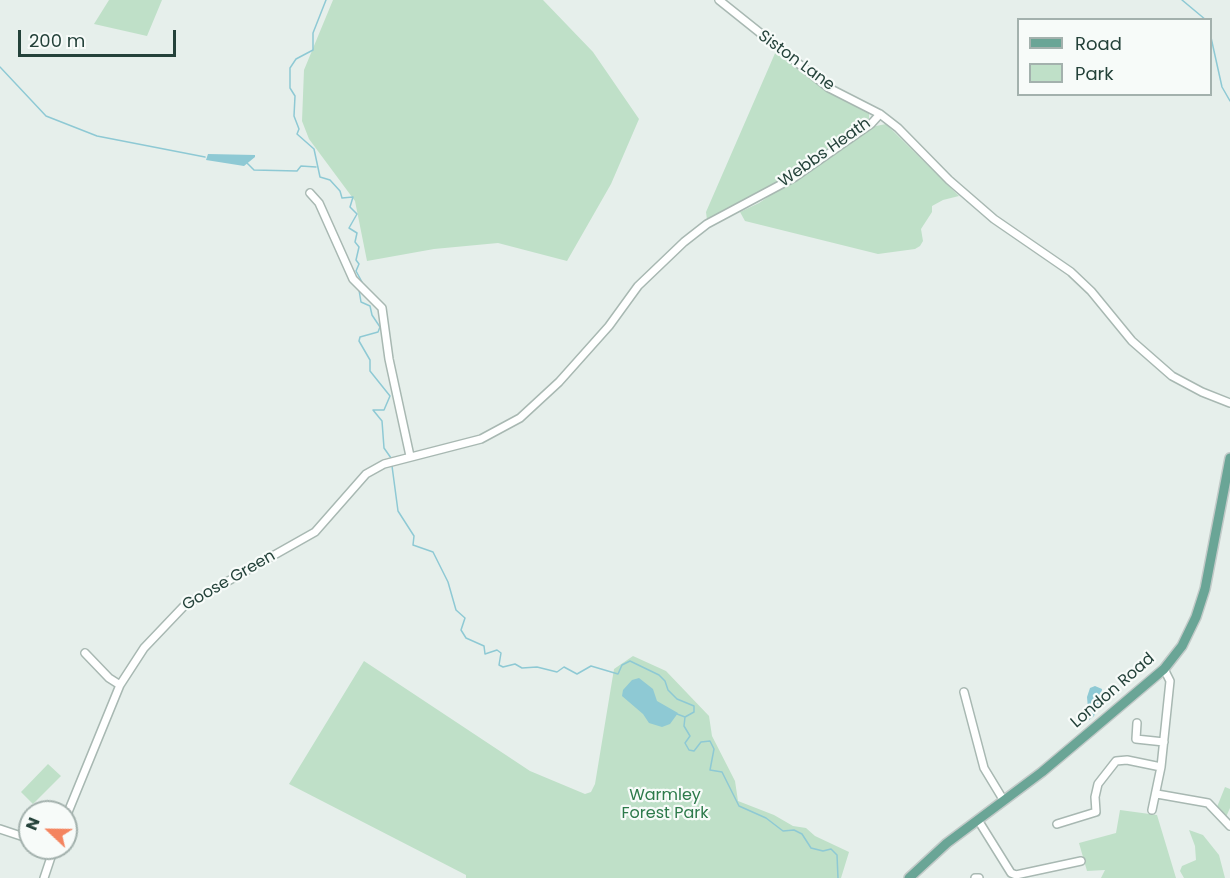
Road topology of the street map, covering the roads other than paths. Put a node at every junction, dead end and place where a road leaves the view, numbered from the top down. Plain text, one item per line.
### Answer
1 (719, 0) edge
2 (880, 114) junction
3 (310, 193) dead end
4 (1230, 403) edge
5 (410, 456) junction
6 (1230, 459) edge
7 (1229, 469) edge
8 (85, 653) dead end
9 (1164, 669) junction
10 (120, 685) junction
11 (964, 692) dead end
12 (1137, 723) dead end
13 (1164, 742) junction
14 (1161, 767) junction
15 (1156, 794) junction
16 (73, 800) edge
17 (1004, 801) junction
18 (1152, 810) dead end
19 (978, 820) junction
20 (1057, 824) dead end
21 (1230, 826) edge
22 (0, 829) edge
23 (18, 835) edge
24 (50, 860) edge
25 (1081, 861) dead end
26 (1009, 876) edge
27 (44, 878) edge
28 (909, 878) edge

1 - 2 street, Siston Lane
2 - 4 street, Webbs Heath
2 - 5 street, Webbs Heath
3 - 5 street
5 - 10 street, Goose Green
6 - 7 main road, London Road
7 - 9 main road, London Road
8 - 10 street
9 - 13 street
9 - 17 main road, London Road
10 - 16 street, Goose Green
11 - 17 street
12 - 13 street
13 - 14 street
14 - 15 street
14 - 20 street
15 - 18 street
15 - 21 street
17 - 19 main road, London Road
19 - 26 street
19 - 28 main road, London Road
22 - 23 street
24 - 27 street
25 - 26 street

